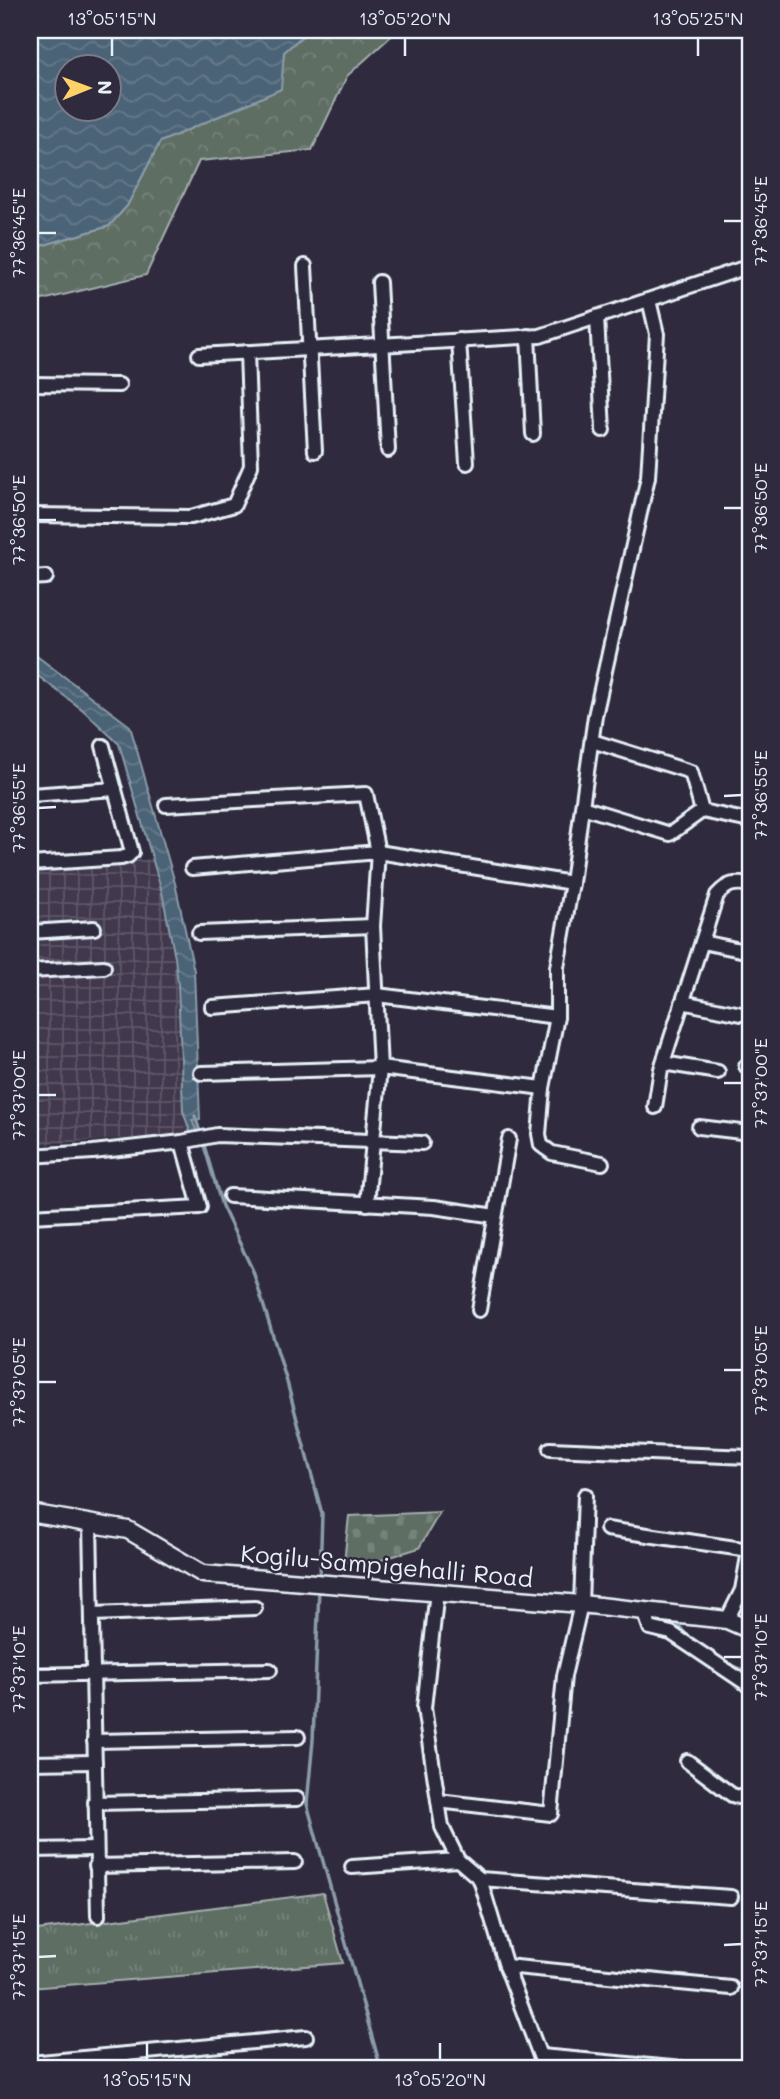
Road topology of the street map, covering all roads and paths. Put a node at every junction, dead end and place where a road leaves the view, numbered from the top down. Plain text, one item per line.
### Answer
1 (305, 265) dead end
2 (750, 266) edge
3 (379, 282) dead end
4 (649, 300) junction
5 (597, 317) junction
6 (528, 336) junction
7 (459, 340) junction
8 (382, 345) junction
9 (309, 349) junction
10 (247, 352) junction
11 (199, 355) dead end
12 (30, 384) edge
13 (119, 385) dead end
14 (603, 430) dead end
15 (533, 434) dead end
16 (388, 450) dead end
17 (315, 451) dead end
18 (467, 463) dead end
19 (30, 515) edge
20 (46, 577) dead end
21 (30, 578) edge
22 (592, 741) junction
23 (103, 746) dead end
24 (115, 789) junction
25 (30, 795) edge
26 (166, 806) dead end
27 (582, 807) junction
28 (702, 811) junction
29 (750, 821) edge
30 (378, 852) junction
31 (30, 864) edge
32 (192, 868) dead end
33 (572, 883) junction
34 (750, 885) edge
35 (373, 926) junction
36 (94, 928) dead end
37 (30, 932) edge
38 (199, 933) dead end
39 (702, 942) junction
40 (750, 952) edge
41 (104, 967) dead end
42 (30, 971) edge
43 (377, 995) junction
44 (682, 1002) junction
45 (212, 1007) dead end
46 (741, 1014) dead end
47 (557, 1017) junction
48 (663, 1063) junction
49 (380, 1068) junction
50 (718, 1072) dead end
51 (201, 1073) dead end
52 (543, 1088) junction
53 (654, 1107) dead end
54 (699, 1127) dead end
55 (750, 1133) edge
56 (509, 1139) dead end
57 (182, 1142) junction
58 (372, 1142) junction
59 (422, 1143) dead end
60 (30, 1156) edge
61 (602, 1163) dead end
62 (230, 1196) dead end
63 (367, 1204) junction
64 (30, 1216) edge
65 (495, 1216) junction
66 (479, 1310) dead end
67 (550, 1449) dead end
68 (750, 1457) edge
69 (585, 1495) dead end
70 (30, 1513) edge
71 (90, 1522) junction
72 (607, 1529) dead end
73 (750, 1547) edge
74 (437, 1591) junction
75 (581, 1604) junction
76 (255, 1608) dead end
77 (644, 1611) junction
78 (92, 1614) junction
79 (727, 1620) junction
80 (750, 1630) edge
81 (270, 1670) dead end
82 (93, 1674) junction
83 (30, 1675) edge
84 (750, 1686) edge
85 (298, 1737) dead end
86 (94, 1741) junction
87 (687, 1761) dead end
88 (95, 1762) junction
89 (30, 1763) edge
90 (297, 1799) dead end
91 (750, 1800) edge
92 (438, 1801) junction
93 (95, 1803) junction
94 (96, 1849) junction
95 (30, 1850) edge
96 (458, 1860) junction
97 (295, 1862) dead end
98 (96, 1866) junction
99 (352, 1867) dead end
100 (480, 1879) junction
101 (732, 1898) dead end
102 (97, 1916) dead end
103 (506, 1966) junction
104 (731, 1989) dead end
105 (306, 2037) dead end
106 (541, 2056) junction
107 (30, 2063) edge
108 (545, 2069) edge
109 (683, 2069) edge

1 - 9 street
2 - 4 street
3 - 8 street
4 - 5 street
4 - 22 street
5 - 6 street
5 - 14 street
6 - 7 street
6 - 15 street
7 - 8 street
7 - 18 street
8 - 9 street
8 - 16 street
9 - 10 street
9 - 17 street
10 - 11 street
10 - 19 street
12 - 13 street
20 - 21 street
22 - 27 street
22 - 28 street
23 - 24 street
24 - 25 street
24 - 31 street
26 - 30 street
27 - 28 street
27 - 33 street
28 - 29 street
30 - 32 street
30 - 33 street
30 - 35 street
33 - 47 street
34 - 39 street
35 - 38 street
35 - 43 street
36 - 37 street
39 - 40 street
39 - 44 street
41 - 42 street
43 - 45 street
43 - 47 street
43 - 49 street
44 - 46 street
44 - 48 street
47 - 52 street
48 - 50 street
48 - 53 street
49 - 51 street
49 - 52 street
49 - 58 street
52 - 61 street
54 - 55 street
56 - 65 street
57 - 58 street
57 - 60 street
57 - 64 street
58 - 59 street
58 - 63 street
62 - 63 street
63 - 65 street
65 - 66 street
67 - 68 street
69 - 75 street
70 - 71 street, Kogilu-Sampigehalli Road
71 - 74 street, Kogilu-Sampigehalli Road
71 - 78 street
72 - 73 street
73 - 79 street
74 - 75 street, Kogilu-Sampigehalli Road
74 - 92 street
75 - 77 street, Kogilu-Sampigehalli Road
75 - 92 street
76 - 78 street
77 - 79 street, Kogilu-Sampigehalli Road
77 - 84 street
78 - 82 street
79 - 80 street, Kogilu-Sampigehalli Road
81 - 82 street
82 - 83 street
82 - 86 street
85 - 86 street
86 - 88 street
87 - 91 street
88 - 89 street
88 - 93 street
90 - 93 street
92 - 96 street
93 - 94 street
94 - 95 street
94 - 98 street
96 - 99 street
96 - 100 street
97 - 98 street
98 - 102 street
100 - 101 street
100 - 103 street
103 - 104 street
103 - 106 street
105 - 107 street
106 - 108 street
106 - 109 street

